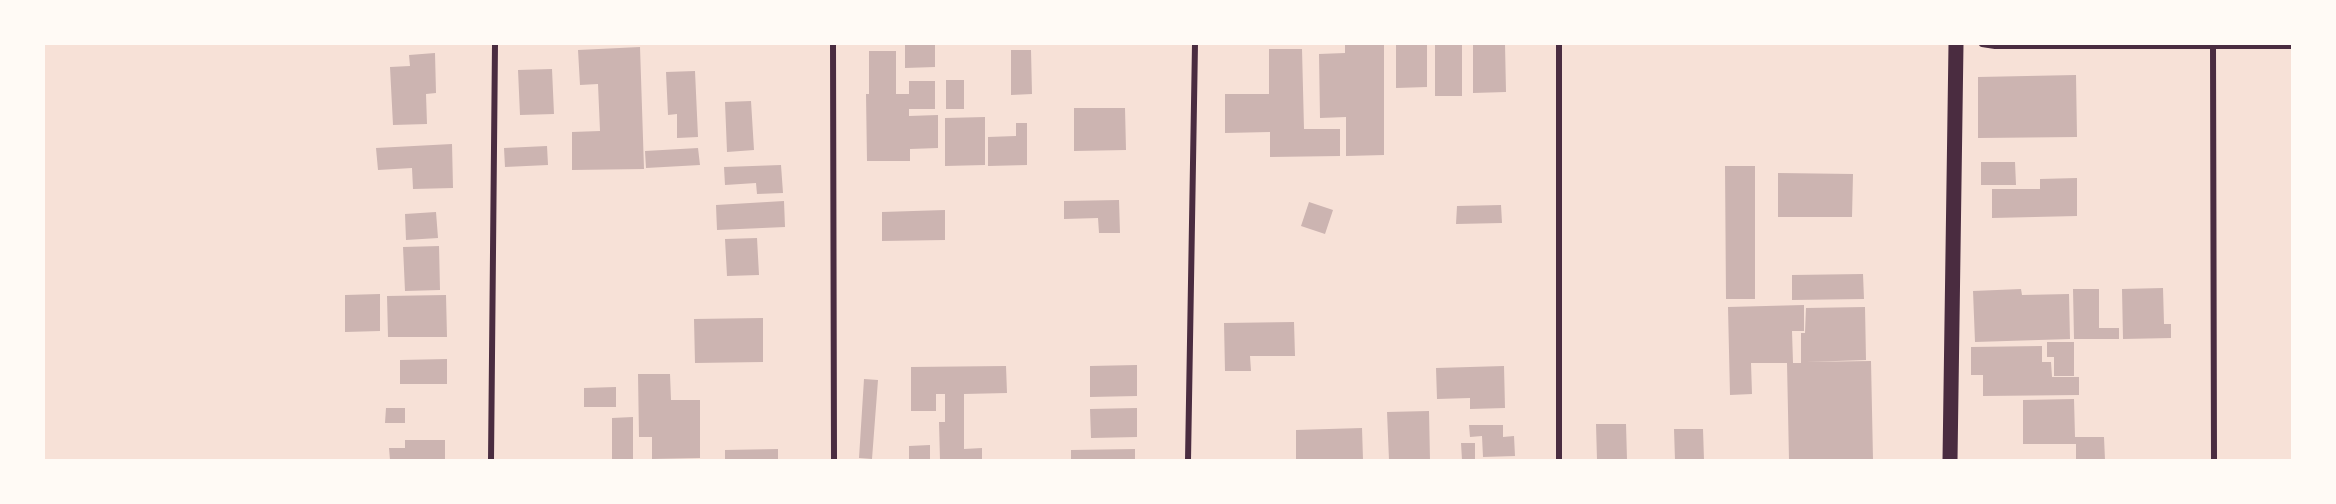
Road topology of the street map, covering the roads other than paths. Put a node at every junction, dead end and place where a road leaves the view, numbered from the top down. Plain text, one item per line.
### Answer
1 (495, 44) edge
2 (833, 44) edge
3 (1195, 44) edge
4 (1559, 44) edge
5 (1956, 44) edge
6 (1982, 44) edge
7 (2292, 46) edge
8 (2213, 47) junction
9 (491, 460) edge
10 (834, 460) edge
11 (1188, 460) edge
12 (1559, 460) edge
13 (1950, 460) edge
14 (2214, 460) edge

1 - 9 street
2 - 10 street
3 - 11 street
4 - 12 street
5 - 13 main road
6 - 8 street
7 - 8 street
8 - 14 street

